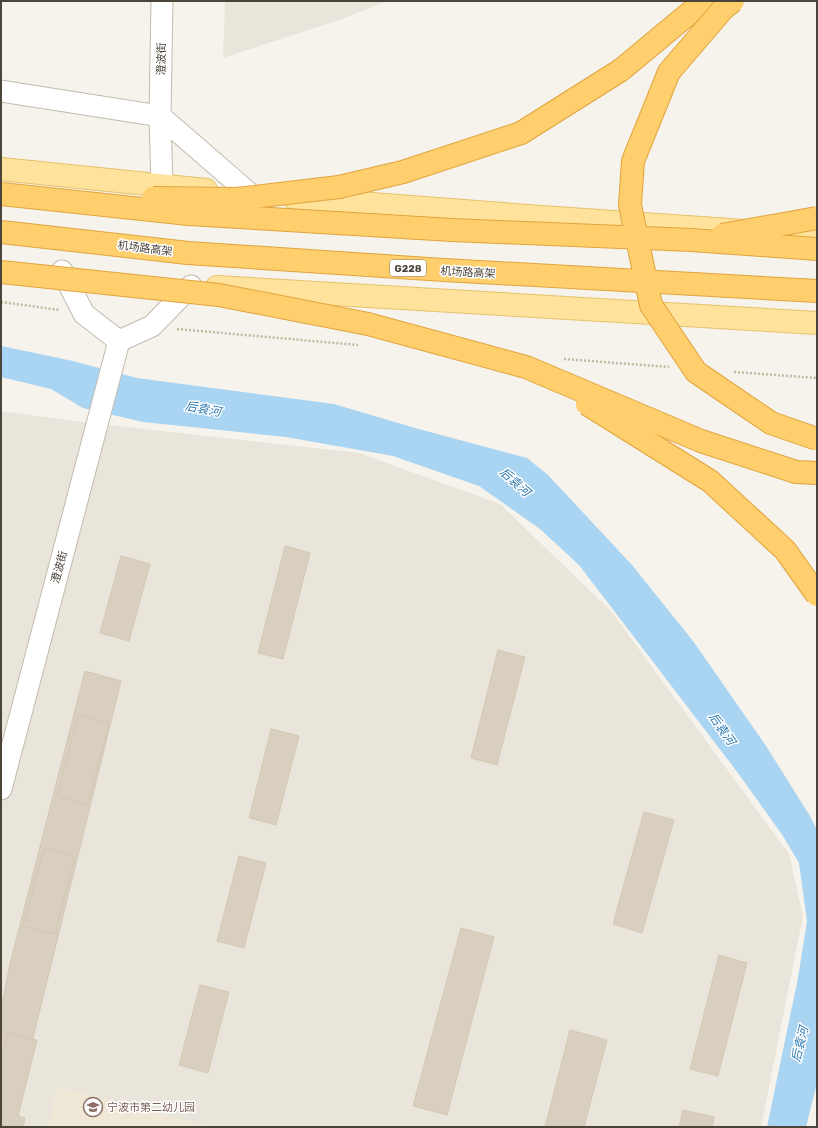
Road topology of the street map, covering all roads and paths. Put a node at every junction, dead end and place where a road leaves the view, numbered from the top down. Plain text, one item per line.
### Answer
1 (162, 1) edge
2 (704, 1) edge
3 (732, 1) edge
4 (1, 91) edge
5 (160, 116) junction
6 (1, 169) edge
7 (162, 186) junction
8 (250, 194) junction
9 (10, 195) edge
10 (817, 218) edge
11 (1, 232) edge
12 (817, 236) edge
13 (691, 240) junction
14 (817, 249) edge
15 (1, 264) edge
16 (62, 271) junction
17 (1, 272) edge
18 (191, 286) junction
19 (817, 291) edge
20 (817, 323) edge
21 (118, 344) junction
22 (526, 367) junction
23 (817, 439) edge
24 (817, 473) edge
25 (817, 595) edge
26 (1, 789) edge

1 - 5 street, 澄波街
2 - 9 highway, bridge
3 - 23 highway, bridge
4 - 5 street
5 - 7 street, 澄波街
5 - 8 street
6 - 7 main road
7 - 8 main road
8 - 12 main road
9 - 13 highway, bridge
10 - 13 highway, bridge
11 - 19 highway, 机场路高架 / G228, bridge
13 - 14 highway, bridge
15 - 16 main road
16 - 18 main road
16 - 21 street
17 - 22 highway, bridge
18 - 20 main road
18 - 21 street
21 - 26 street, 澄波街
22 - 24 highway, bridge
22 - 25 highway, bridge

